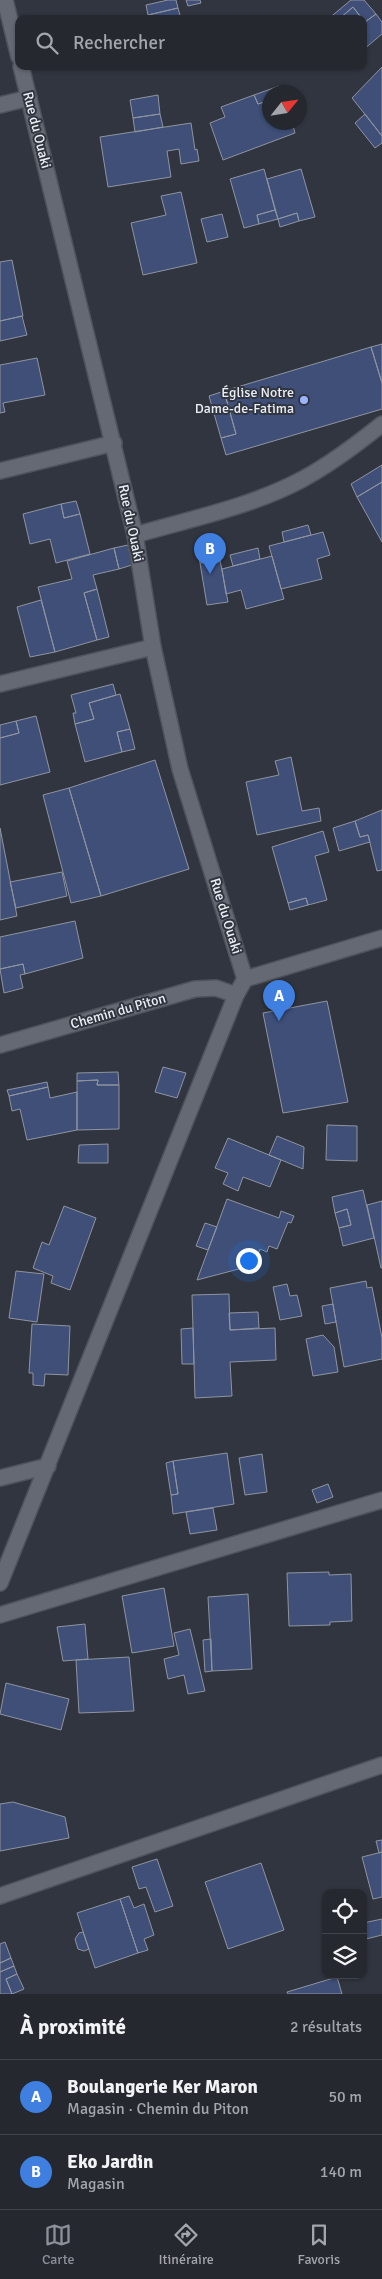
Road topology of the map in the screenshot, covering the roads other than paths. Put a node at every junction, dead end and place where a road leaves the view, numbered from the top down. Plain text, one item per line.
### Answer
1 (5, 0) edge
2 (15, 40) edge
3 (22, 70) edge
4 (29, 98) junction
5 (0, 105) edge
6 (382, 424) edge
7 (114, 443) junction
8 (0, 471) edge
9 (135, 535) junction
10 (152, 647) junction
11 (0, 684) edge
12 (382, 938) edge
13 (245, 979) junction
14 (236, 995) junction
15 (0, 1045) edge
16 (48, 1466) junction
17 (0, 1478) edge
18 (382, 1500) edge
19 (0, 1583) edge
20 (0, 1615) edge
21 (382, 1765) edge
22 (0, 1896) edge

1 - 2 street
3 - 4 street, Rue du Ouaki
4 - 5 street
4 - 7 street, Rue du Ouaki
6 - 9 street
7 - 8 street
7 - 9 street, Rue du Ouaki
9 - 10 street, Rue du Ouaki
10 - 11 street
10 - 13 street, Rue du Ouaki
12 - 13 street
13 - 14 street
14 - 15 street, Chemin du Piton
14 - 16 street
16 - 17 street
16 - 19 street
18 - 20 street
21 - 22 street

